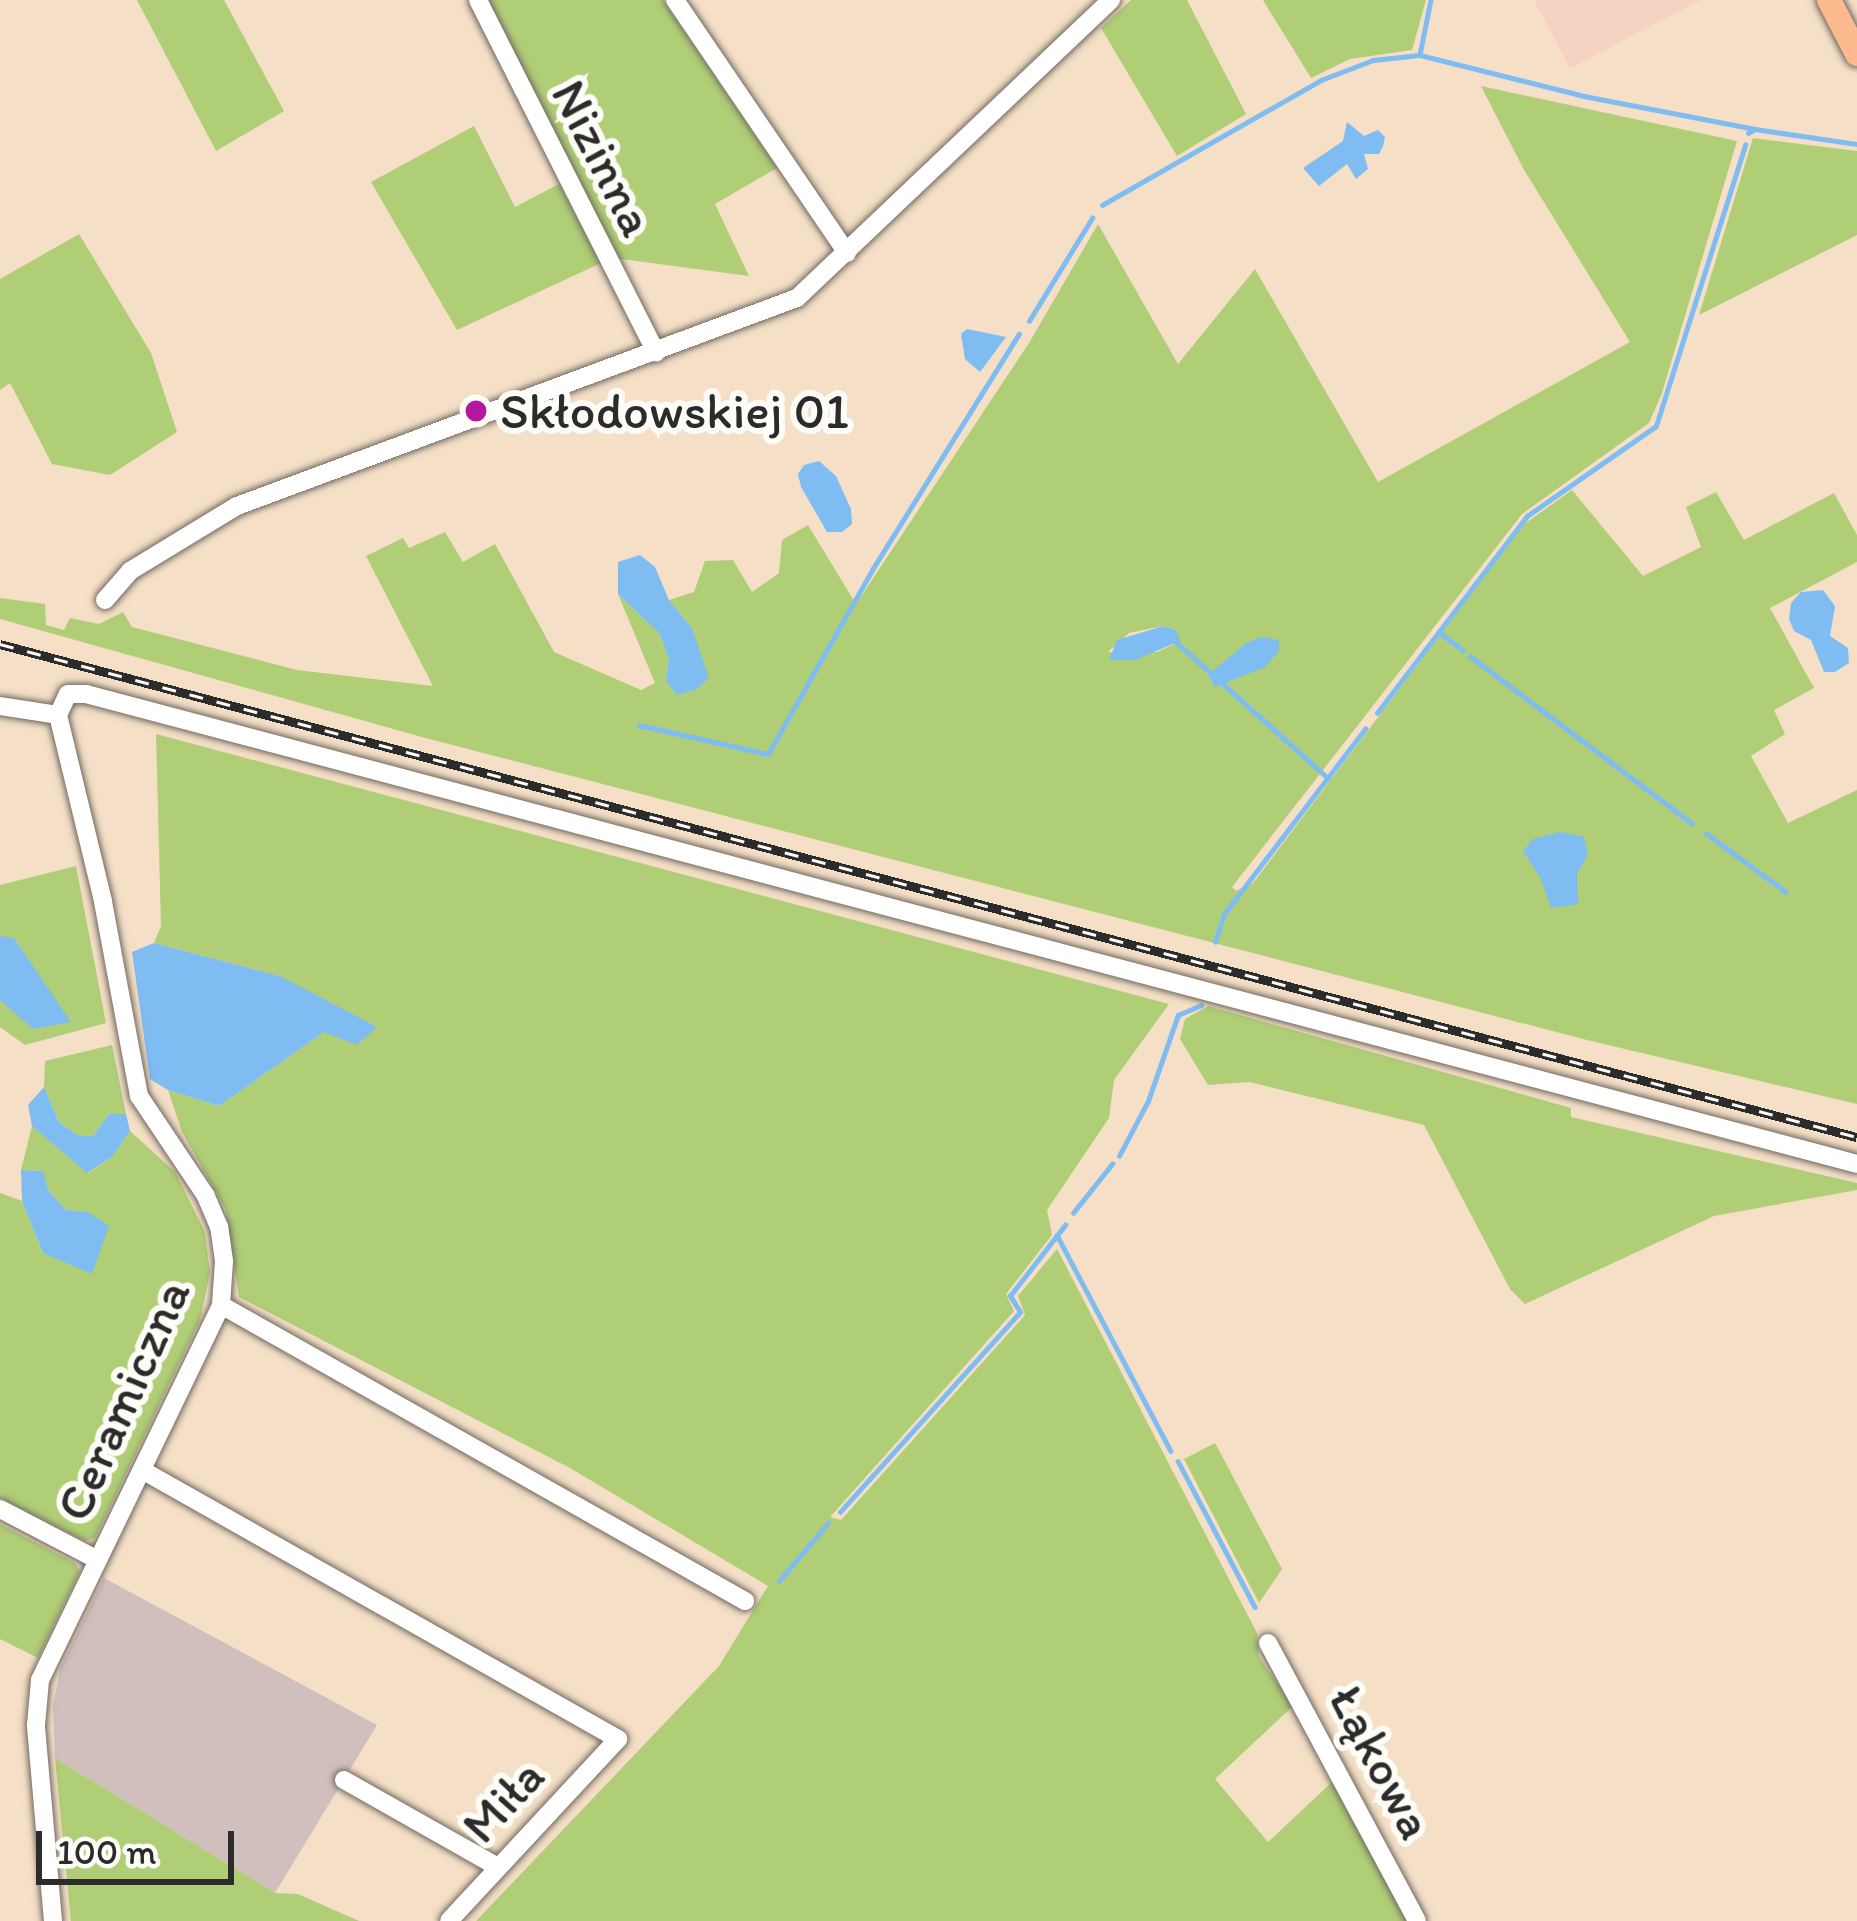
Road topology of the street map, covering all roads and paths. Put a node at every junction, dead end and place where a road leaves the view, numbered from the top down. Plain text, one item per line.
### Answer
1 (478, 0) edge
2 (675, 0) edge
3 (1111, 0) edge
4 (1828, 0) edge
5 (1857, 54) edge
6 (847, 254) junction
7 (656, 352) junction
8 (105, 600) dead end
9 (0, 706) edge
10 (58, 715) junction
11 (1857, 1164) edge
12 (221, 1305) junction
13 (142, 1470) junction
14 (0, 1509) edge
15 (98, 1560) junction
16 (745, 1601) dead end
17 (1268, 1643) dead end
18 (344, 1780) dead end
19 (498, 1868) junction
20 (53, 1921) edge
21 (448, 1921) edge
22 (1417, 1921) edge

1 - 7 street, Nizinna
2 - 6 street
3 - 6 street
4 - 5 main road
6 - 7 street
7 - 8 street
9 - 10 street
10 - 11 street
10 - 12 street, Ceramiczna
12 - 13 street, Ceramiczna
12 - 16 street
13 - 15 street, Ceramiczna
13 - 19 street, Miła
14 - 15 street
15 - 20 street, Ceramiczna
17 - 22 street, Łąkowa
18 - 19 street
19 - 21 street, Miła

